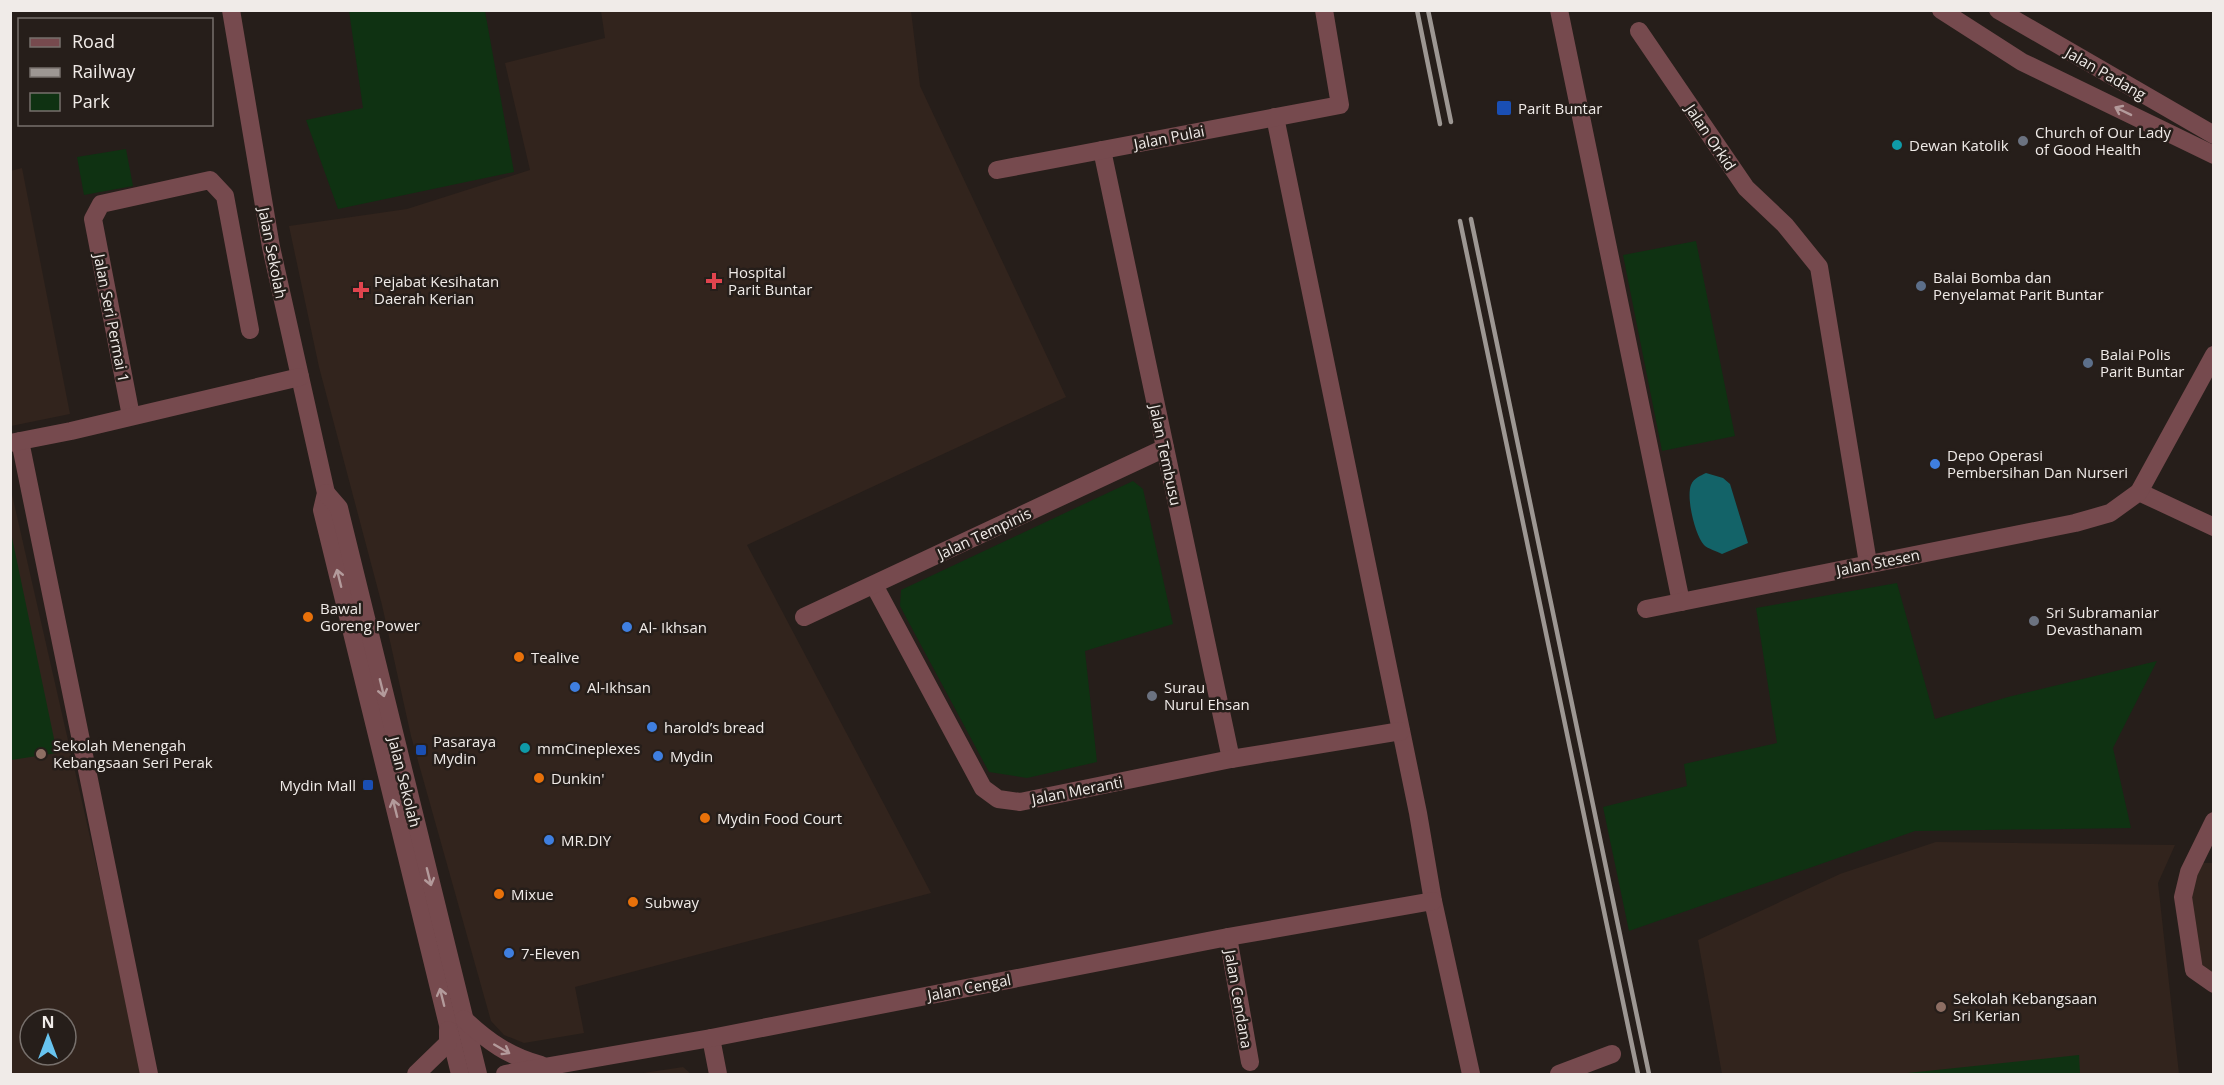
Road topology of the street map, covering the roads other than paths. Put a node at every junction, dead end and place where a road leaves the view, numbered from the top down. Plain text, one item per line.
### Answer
1 (231, 10) edge
2 (1324, 10) edge
3 (1559, 10) edge
4 (1941, 10) edge
5 (1998, 10) edge
6 (1640, 31) dead end
7 (1275, 117) junction
8 (2214, 135) edge
9 (1102, 150) junction
10 (2214, 155) edge
11 (997, 170) dead end
12 (250, 330) dead end
13 (2214, 355) edge
14 (300, 376) junction
15 (131, 416) junction
16 (15, 442) edge
17 (1165, 448) junction
18 (2139, 492) junction
19 (2214, 526) edge
20 (1868, 563) junction
21 (874, 585) junction
22 (1681, 602) junction
23 (1646, 609) dead end
24 (804, 617) dead end
25 (1401, 731) junction
26 (1231, 759) junction
27 (2214, 821) edge
28 (1433, 901) junction
29 (1228, 937) junction
30 (2214, 984) edge
31 (456, 1022) junction
32 (711, 1038) junction
33 (1612, 1054) dead end
34 (1250, 1062) dead end
35 (542, 1071) edge
36 (149, 1074) edge
37 (416, 1074) edge
38 (460, 1074) edge
39 (478, 1074) edge
40 (505, 1074) edge
41 (718, 1074) edge
42 (1471, 1074) edge
43 (1559, 1074) edge

1 - 14 street, Jalan Sekolah
2 - 7 street, Jalan Pulai
3 - 22 street
10 -> 4 street
5 - 8 street, Jalan Padang
6 - 20 street, Jalan Orkid
7 - 9 street, Jalan Pulai
7 - 25 street
9 - 11 street, Jalan Pulai
9 - 17 street, Jalan Tembusu
12 - 15 street, Jalan Seri Permai 1
13 - 18 street
14 - 15 street
14 - 31 street, Jalan Sekolah
15 - 16 street
16 - 36 street
17 - 21 street, Jalan Tempinis
17 - 26 street, Jalan Tembusu
18 - 19 street
18 - 20 street, Jalan Stesen
20 - 22 street, Jalan Stesen
21 - 24 street, Jalan Tempinis
21 - 26 street, Jalan Meranti
22 - 23 street, Jalan Stesen
25 - 26 street, Jalan Meranti
25 - 28 street
27 - 30 street
28 - 29 street, Jalan Cengal
28 - 42 street
29 - 32 street, Jalan Cengal
29 - 34 street, Jalan Cendana
31 -> 35 street
31 - 37 street
31 - 38 street, Jalan Sekolah
31 - 39 street, Jalan Sekolah
32 - 35 street, Jalan Cengal
32 - 41 street
33 - 43 street
35 - 40 street, Jalan Cengal

